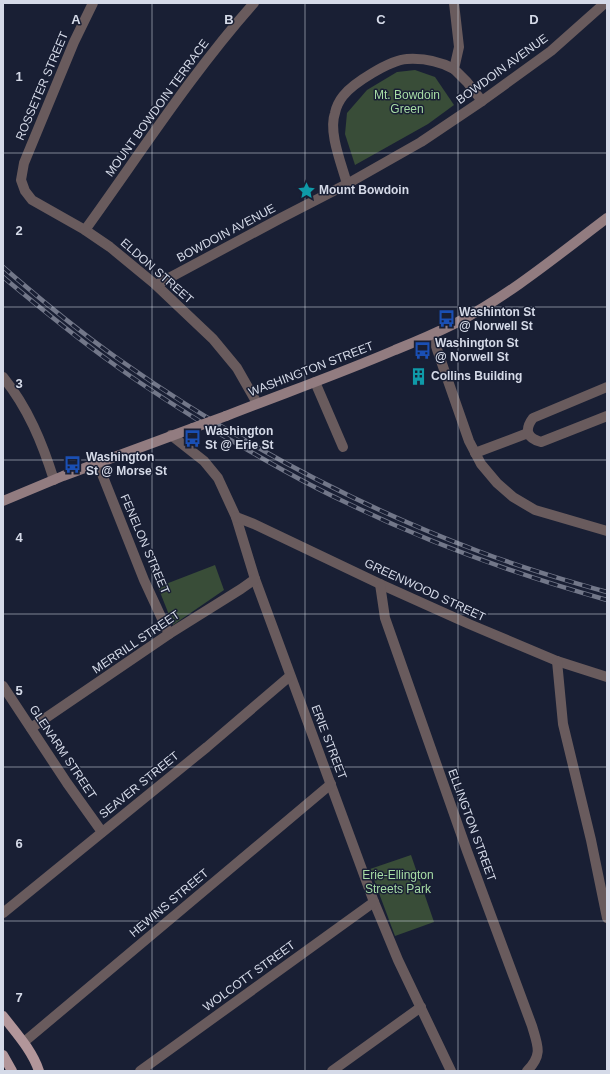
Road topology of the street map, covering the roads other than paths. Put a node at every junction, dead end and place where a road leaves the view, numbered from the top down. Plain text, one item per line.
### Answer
1 (93, 3) edge
2 (254, 3) edge
3 (454, 3) edge
4 (605, 3) edge
5 (454, 69) junction
6 (482, 101) junction
7 (21, 181) joint
8 (347, 184) junction
9 (607, 218) edge
10 (85, 230) junction
11 (156, 285) junction
12 (432, 335) junction
13 (3, 377) edge
14 (315, 382) junction
15 (607, 387) edge
16 (257, 403) junction
17 (607, 416) edge
18 (528, 433) junction
19 (171, 435) junction
20 (343, 447) dead end
21 (475, 453) junction
22 (98, 464) junction
23 (54, 480) junction
24 (3, 501) edge
25 (236, 517) junction
26 (607, 531) edge
27 (255, 579) junction
28 (380, 584) junction
29 (170, 634) junction
30 (557, 661) junction
31 (290, 676) junction
32 (607, 677) edge
33 (3, 686) edge
34 (31, 728) junction
35 (331, 784) junction
36 (102, 832) junction
37 (374, 902) junction
38 (3, 913) edge
39 (607, 918) edge
40 (421, 1007) junction
41 (3, 1016) edge
42 (24, 1042) junction
43 (3, 1055) edge
44 (12, 1071) edge
45 (39, 1071) edge
46 (140, 1071) edge
47 (332, 1071) edge
48 (451, 1071) edge
49 (527, 1071) edge

1 - 7 street, ROSSETER STREET
2 - 10 street, MOUNT BOWDOIN TERRACE
3 - 5 street
4 - 6 street, BOWDOIN AVENUE
5 - 6 street
5 - 8 street
6 - 8 street, BOWDOIN AVENUE
7 - 10 street, ELDON STREET
8 - 11 street, BOWDOIN AVENUE
9 - 12 main road, WASHINGTON STREET
10 - 11 street, ELDON STREET
11 - 16 street, ELDON STREET
12 - 14 main road, WASHINGTON STREET
12 - 21 street
13 - 23 street
14 - 16 main road, WASHINGTON STREET
14 - 20 street
15 - 18 street
16 - 19 main road, WASHINGTON STREET, bridge
17 - 18 street
18 - 21 street
19 - 22 main road, WASHINGTON STREET
19 - 25 street, ERIE STREET
21 - 26 street
22 - 23 main road, WASHINGTON STREET
22 - 29 street, FENELON STREET
23 - 24 main road, WASHINGTON STREET
25 - 27 street, ERIE STREET
25 - 28 street, GREENWOOD STREET
27 - 29 street, MERRILL STREET
27 - 31 street, ERIE STREET
28 - 30 street, GREENWOOD STREET
28 - 49 street, ELLINGTON STREET
29 - 34 street, MERRILL STREET
30 - 32 street, GREENWOOD STREET
30 - 39 street
31 - 35 street, ERIE STREET
31 - 36 street, SEAVER STREET
33 - 34 street, GLENARM STREET
34 - 36 street, GLENARM STREET
35 - 37 street, ERIE STREET
35 - 42 street, HEWINS STREET
36 - 38 street, SEAVER STREET
37 - 40 street, ERIE STREET
37 - 46 street, WOLCOTT STREET
40 - 47 street
40 - 48 street, ERIE STREET
41 - 42 main road
42 - 45 main road
43 - 44 main road

